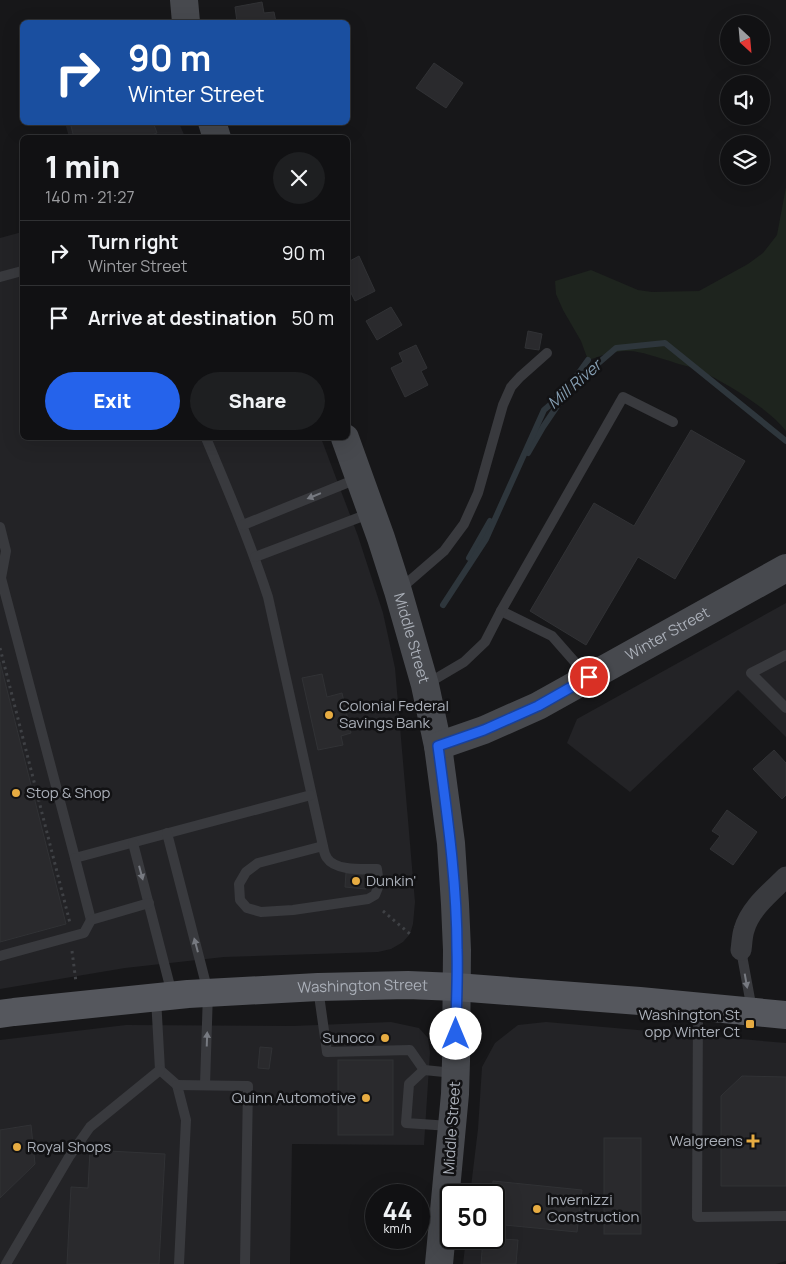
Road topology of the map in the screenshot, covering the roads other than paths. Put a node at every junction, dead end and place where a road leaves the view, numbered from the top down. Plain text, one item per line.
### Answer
1 (184, 0) edge
2 (186, 20) edge
3 (20, 272) edge
4 (0, 277) edge
5 (547, 353) dead end
6 (673, 422) dead end
7 (207, 440) edge
8 (346, 440) edge
9 (360, 478) junction
10 (372, 513) junction
11 (243, 525) junction
12 (0, 527) edge
13 (255, 557) junction
14 (786, 568) edge
15 (398, 591) junction
16 (501, 611) junction
17 (786, 654) edge
18 (589, 677) junction
19 (424, 686) junction
20 (786, 708) edge
21 (438, 746) junction
22 (311, 795) junction
23 (166, 833) junction
24 (133, 843) junction
25 (322, 846) junction
26 (75, 858) junction
27 (786, 877) edge
28 (149, 903) junction
29 (91, 920) junction
30 (742, 950) joint
31 (0, 956) edge
32 (318, 987) junction
33 (456, 987) junction
34 (208, 992) junction
35 (164, 996) junction
36 (698, 1006) junction
37 (752, 1012) junction
38 (0, 1014) edge
39 (786, 1015) edge
40 (160, 1070) junction
41 (424, 1070) junction
42 (456, 1074) junction
43 (177, 1084) junction
44 (205, 1085) junction
45 (452, 1126) junction
46 (786, 1216) edge
47 (6, 1264) edge
48 (179, 1264) edge
49 (245, 1264) edge
50 (439, 1264) edge

1 - 2 main road
3 - 4 lane
5 - 15 lane
6 - 16 lane
7 - 11 lane
8 - 9 main road, Middle Street
9 - 10 main road, Middle Street
9 -> 11 lane
10 - 13 lane
10 - 15 main road, Middle Street
11 - 13 lane
12 - 26 lane
13 - 22 lane
14 - 18 main road, Winter Street
15 - 19 main road, Middle Street
16 - 18 lane
16 - 19 lane
17 - 20 lane
18 - 21 main road, Winter Street
19 - 21 main road, Middle Street
21 - 33 main road, Middle Street
22 - 23 lane
22 - 25 lane
23 - 24 lane
34 -> 23 lane
24 - 26 lane
24 -> 28 lane
25 - 25 lane
26 - 29 lane
27 - 30 street
28 - 29 lane
28 - 35 lane
29 - 31 lane
30 -> 37 lane
32 - 33 main road, Washington Street
32 - 34 main road, Washington Street
32 - 41 lane
33 - 36 main road, Washington Street
33 - 42 main road, Middle Street
34 - 35 main road, Washington Street
44 -> 34 lane
35 - 38 main road, Washington Street
35 - 40 lane
36 - 37 main road, Washington Street
36 - 46 lane
37 - 39 main road, Washington Street
40 - 43 lane
40 - 47 lane
41 - 42 lane
41 - 45 lane
42 - 45 main road, Middle Street
43 - 44 lane
43 - 48 lane
44 - 49 lane
45 - 50 main road, Middle Street

